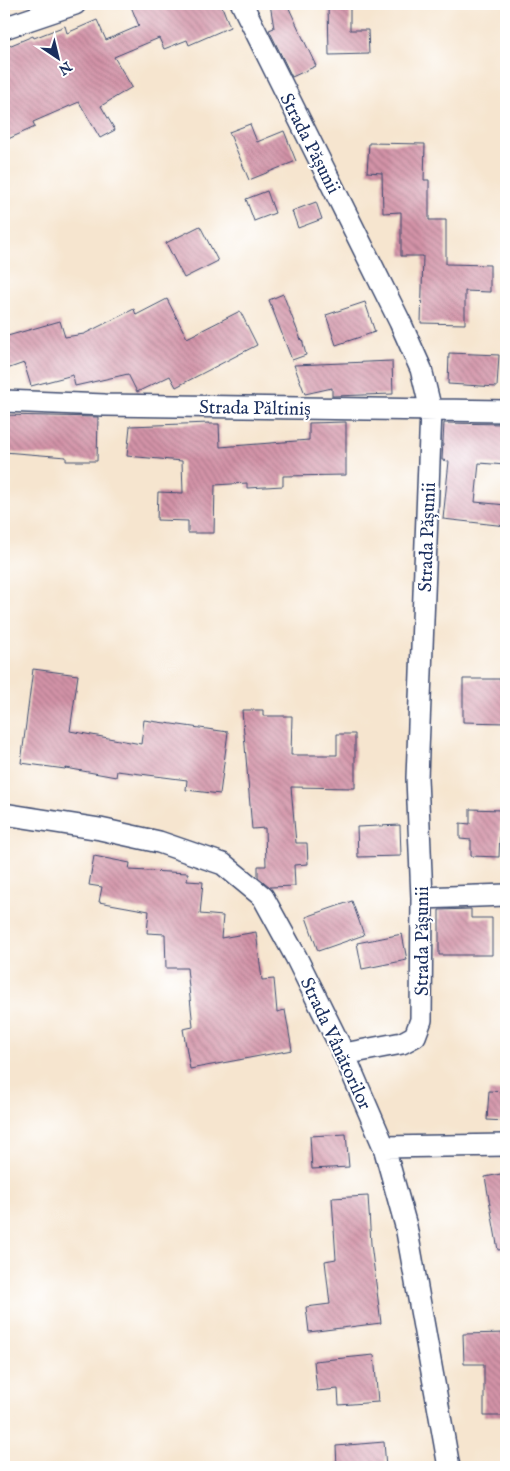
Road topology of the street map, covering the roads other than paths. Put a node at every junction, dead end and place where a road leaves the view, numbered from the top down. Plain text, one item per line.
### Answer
1 (75, 4) edge
2 (242, 4) edge
3 (4, 28) edge
4 (4, 401) edge
5 (431, 410) junction
6 (506, 411) edge
7 (4, 814) edge
8 (506, 895) edge
9 (422, 898) junction
10 (344, 1054) junction
11 (506, 1145) edge
12 (384, 1148) junction
13 (449, 1467) edge

1 - 3 street
2 - 5 street, Strada Pășunii
4 - 5 street, Strada Păltiniș
5 - 6 street, Strada Păltiniș
5 - 9 street, Strada Pășunii
7 - 10 street, Strada Vânătorilor
8 - 9 street
9 - 10 street, Strada Pășunii
10 - 12 street, Strada Vânătorilor
11 - 12 street
12 - 13 street, Strada Vânătorilor

